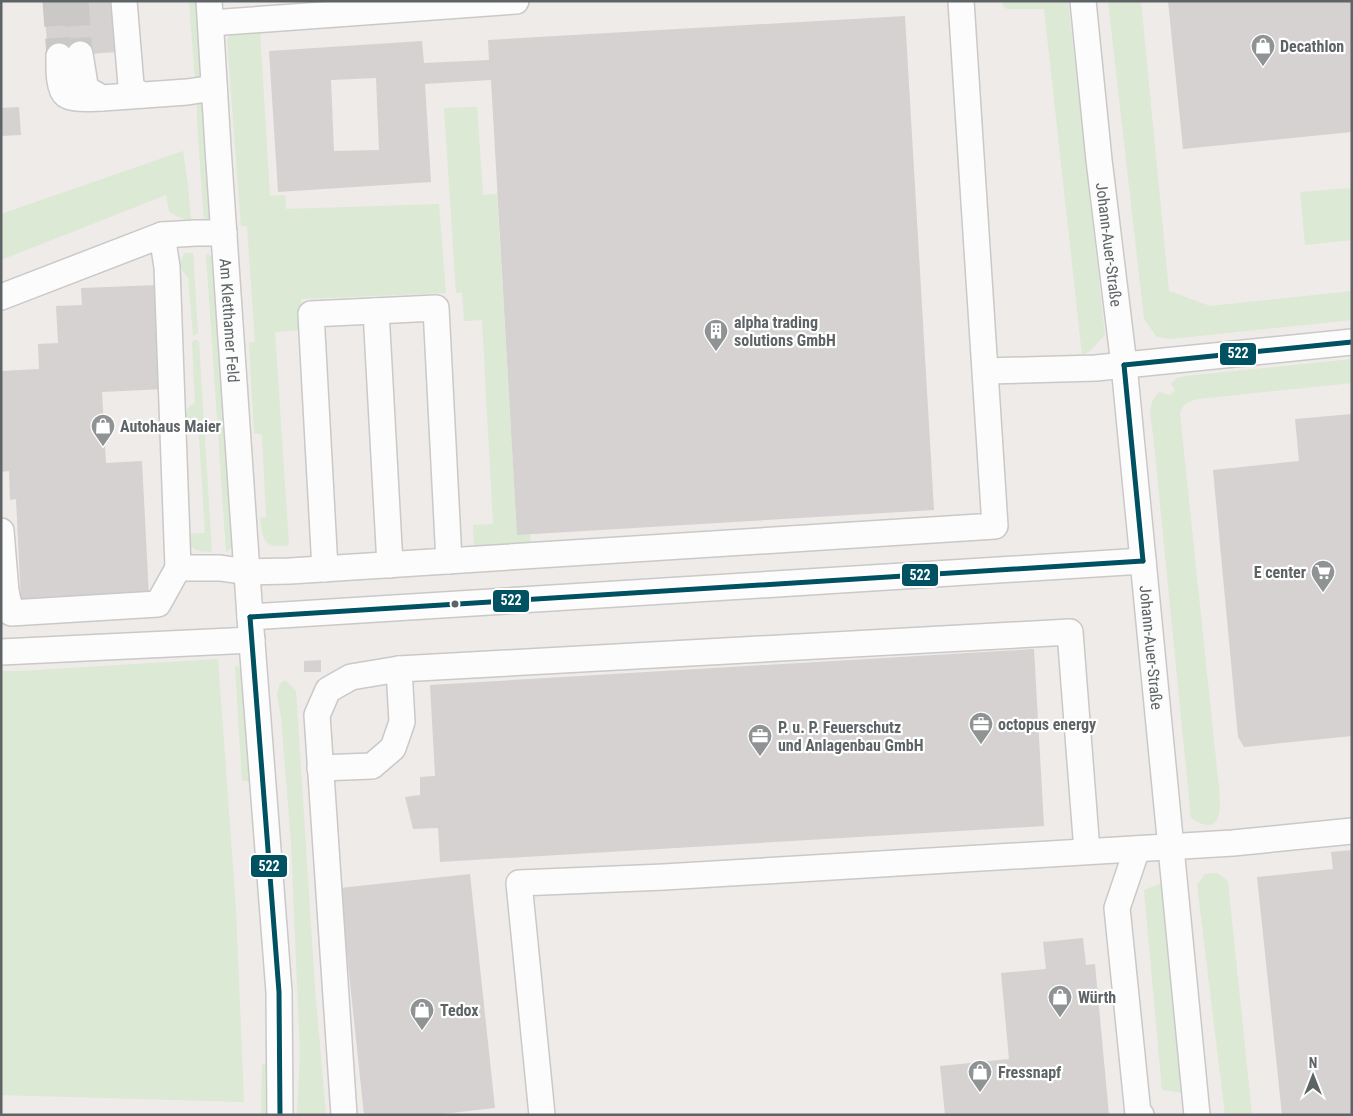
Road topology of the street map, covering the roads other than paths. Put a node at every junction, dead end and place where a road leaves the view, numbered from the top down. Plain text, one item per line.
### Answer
1 (124, 1) edge
2 (516, 1) edge
3 (961, 1) edge
4 (1083, 1) edge
5 (210, 12) edge
6 (69, 55) tunnel mouth
7 (214, 88) junction
8 (142, 94) junction
9 (224, 233) junction
10 (162, 235) junction
11 (1, 297) edge
12 (376, 311) junction
13 (1352, 342) edge
14 (1124, 364) junction
15 (986, 371) junction
16 (1, 531) edge
17 (449, 561) junction
18 (1143, 561) junction
19 (390, 565) junction
20 (178, 568) junction
21 (325, 569) junction
22 (248, 572) junction
23 (6, 599) edge
24 (251, 629) junction
25 (9, 652) edge
26 (399, 669) junction
27 (320, 768) junction
28 (1352, 832) edge
29 (1171, 846) junction
30 (1136, 848) junction
31 (1087, 852) junction
32 (280, 1115) edge
33 (344, 1115) edge
34 (542, 1115) edge
35 (1141, 1115) edge
36 (1197, 1115) edge

1 - 8 street
2 - 5 street
3 - 15 street
4 - 14 street, Johann-Auer-Straße
5 - 7 street, Am Kletthamer Feld
6 - 8 street
7 - 8 street
7 - 9 street, Am Kletthamer Feld
9 - 10 street
9 - 22 street, Am Kletthamer Feld
10 - 11 street
10 - 20 street
12 - 17 street
12 - 19 street
12 - 21 street
13 - 14 street
14 - 15 street
14 - 18 street, Johann-Auer-Straße
15 - 17 street
16 - 23 street
17 - 19 street
18 - 24 street
18 - 29 street, Johann-Auer-Straße
19 - 21 street
20 - 22 street
20 - 23 street
21 - 22 street
22 - 24 street, Am Kletthamer Feld
23 - 25 street
24 - 25 street
24 - 32 street, Am Kletthamer Feld
26 - 27 street
26 - 27 street
26 - 31 street
27 - 33 street
28 - 29 street
29 - 30 street
29 - 36 street, Johann-Auer-Straße
30 - 31 street
30 - 35 street
31 - 34 street

